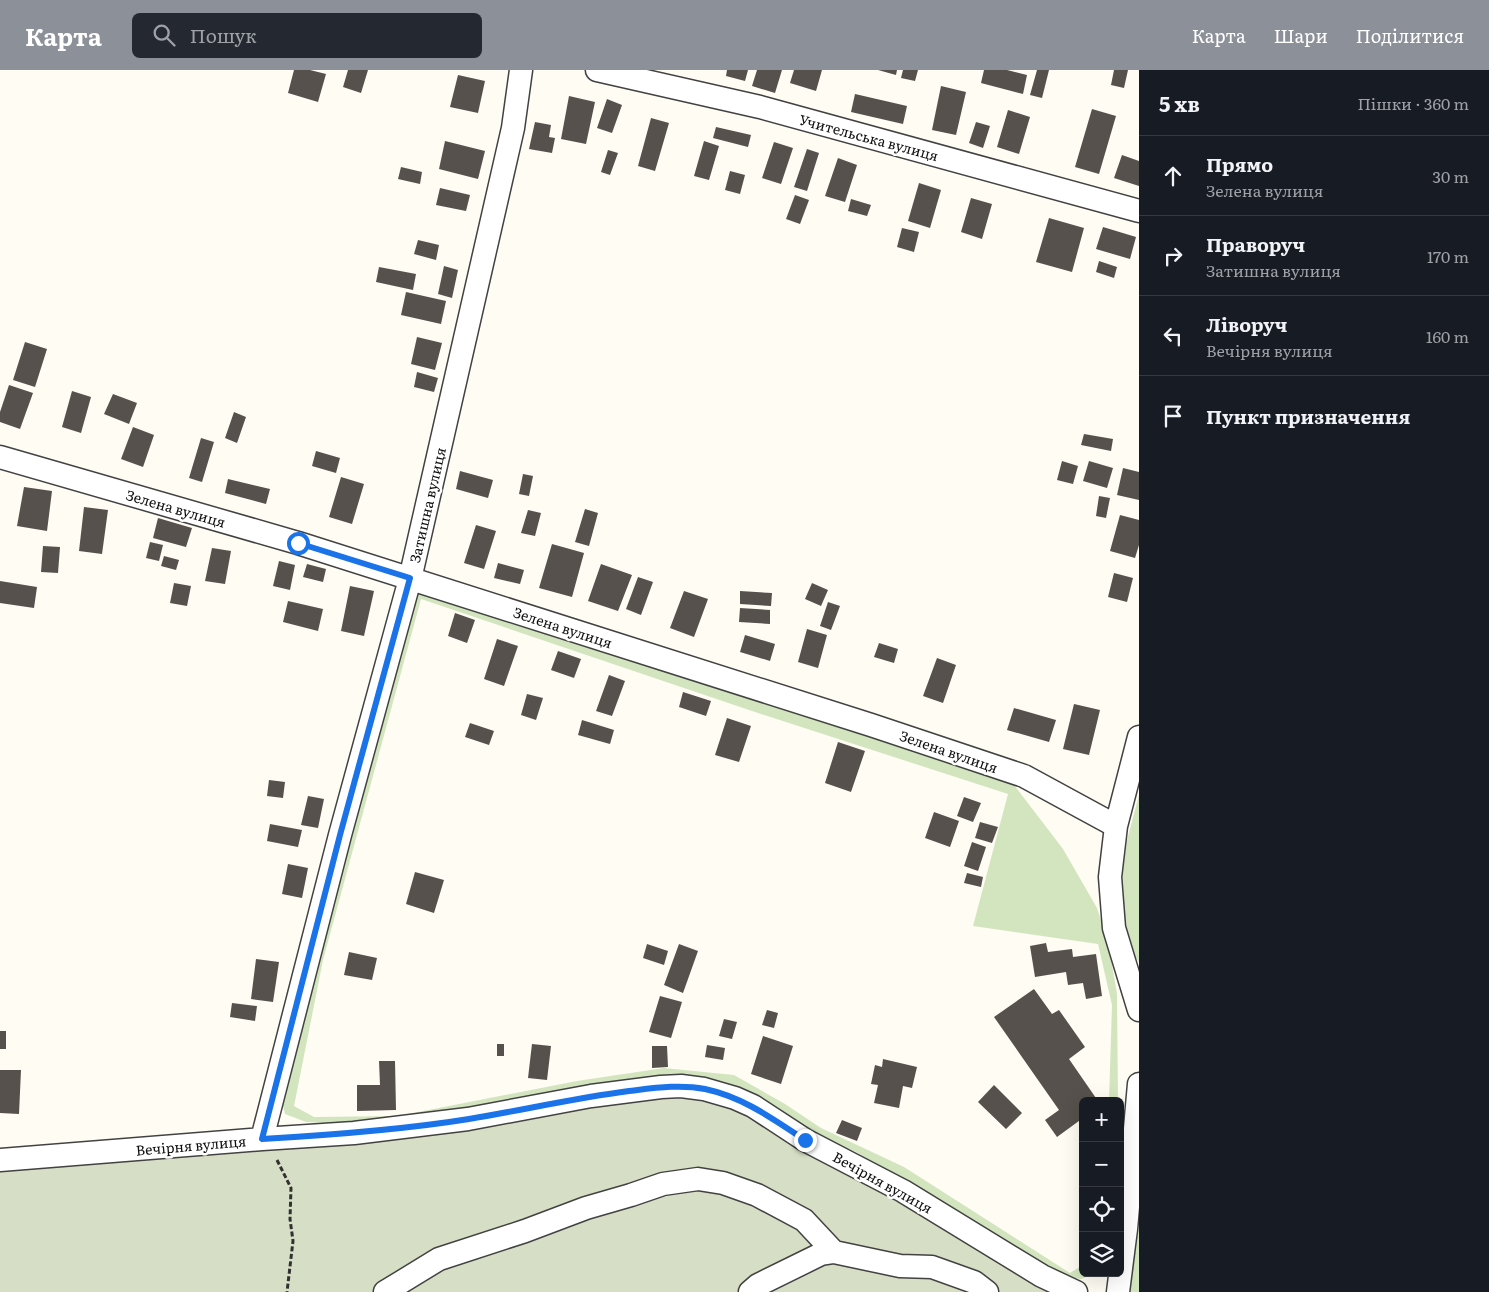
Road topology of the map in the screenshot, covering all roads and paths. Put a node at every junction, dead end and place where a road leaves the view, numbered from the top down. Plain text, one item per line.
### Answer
1 (521, 70) edge
2 (597, 70) edge
3 (1139, 210) edge
4 (0, 456) edge
5 (410, 578) junction
6 (1139, 737) edge
7 (1116, 826) junction
8 (1139, 1010) edge
9 (1139, 1084) edge
10 (262, 1139) junction
11 (0, 1160) edge
12 (834, 1252) junction
13 (287, 1292) edge
14 (385, 1292) edge
15 (750, 1292) edge
16 (988, 1292) edge
17 (1076, 1292) edge
18 (1118, 1292) edge

1 - 5 street, Затишна вулиця
2 - 3 street, Учительська вулиця
4 - 5 street, Зелена вулиця
5 - 7 street, Зелена вулиця
5 - 10 street, Затишна вулиця
6 - 7 street
7 - 8 street
9 - 18 street
10 - 11 street, Вечірня вулиця
10 - 13 path
10 - 17 street, Вечірня вулиця
12 - 14 street
12 - 15 street
12 - 16 street

